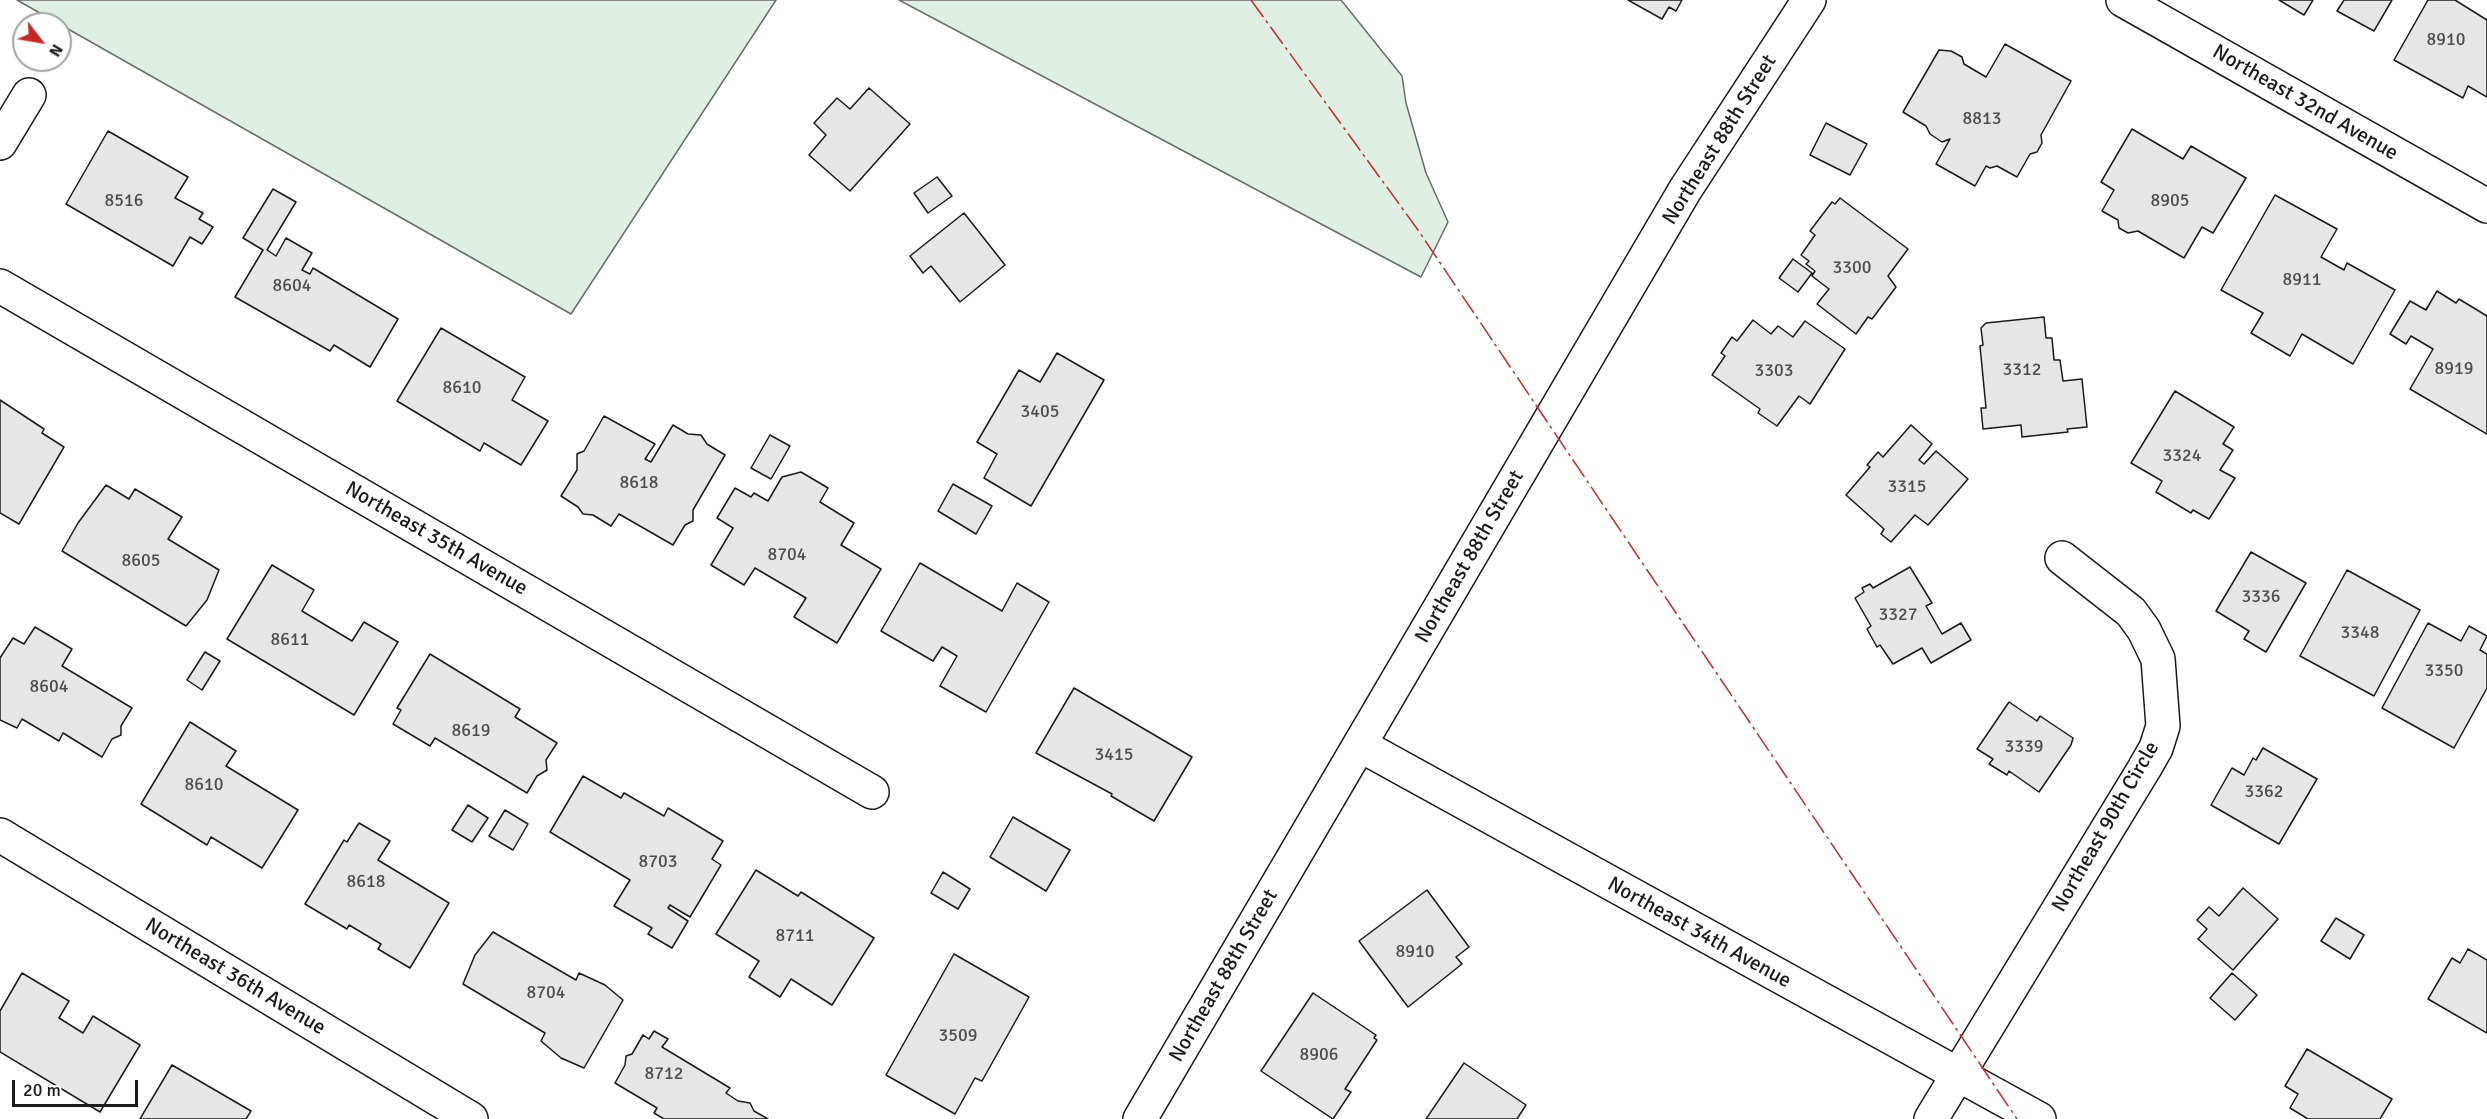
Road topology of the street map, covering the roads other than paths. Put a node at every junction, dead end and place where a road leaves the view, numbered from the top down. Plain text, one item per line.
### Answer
1 (1809, 0) edge
2 (2123, 0) edge
3 (29, 95) dead end
4 (0, 143) edge
5 (2487, 206) edge
6 (0, 286) edge
7 (2062, 558) dead end
8 (1360, 745) junction
9 (872, 792) dead end
10 (0, 834) edge
11 (1957, 1075) junction
12 (471, 1119) edge
13 (1140, 1119) edge
14 (1931, 1119) edge
15 (2039, 1119) edge

1 - 8 street, Northeast 88th Street
2 - 5 street, Northeast 32nd Avenue
3 - 4 street
6 - 9 street, Northeast 35th Avenue
7 - 11 street, Northeast 90th Circle
8 - 11 street, Northeast 34th Avenue
8 - 13 street, Northeast 88th Street
10 - 12 street, Northeast 36th Avenue
11 - 14 street, Northeast 90th Circle
11 - 15 street, Northeast 34th Avenue

